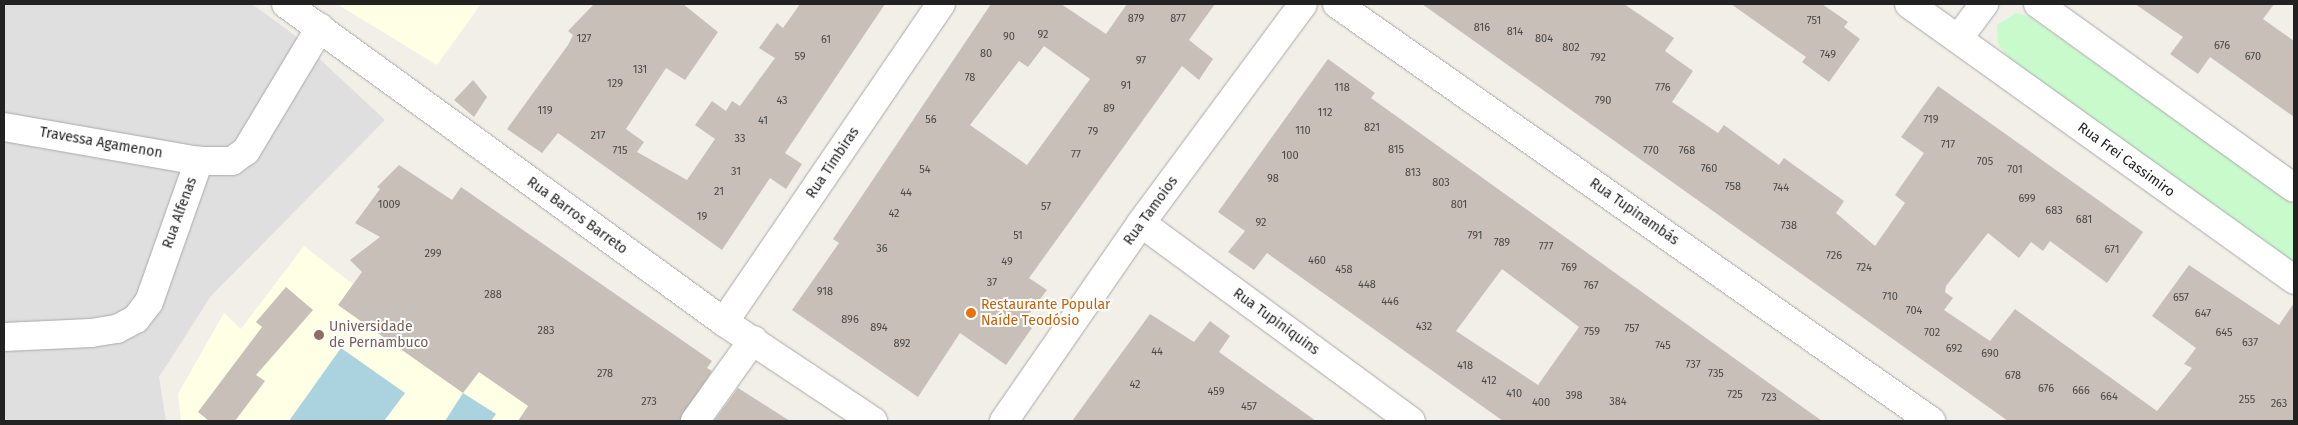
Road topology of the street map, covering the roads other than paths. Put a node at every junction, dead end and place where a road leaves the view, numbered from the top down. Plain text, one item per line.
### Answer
1 (286, 4) edge
2 (940, 4) edge
3 (1303, 4) edge
4 (1337, 4) edge
5 (1908, 4) edge
6 (1984, 4) edge
7 (2038, 4) edge
8 (320, 28) junction
9 (1958, 39) junction
10 (4, 126) edge
11 (199, 161) junction
12 (2294, 188) edge
13 (1141, 223) junction
14 (2294, 280) edge
15 (724, 322) junction
16 (4, 337) edge
17 (753, 340) junction
18 (694, 421) edge
19 (874, 421) edge
20 (1004, 421) edge
21 (1411, 421) edge
22 (1931, 421) edge

1 - 8 street, Rua Barros Barreto
2 - 15 street, Rua Timbiras
3 - 13 street, Rua Tamoios
4 - 22 street, Rua Tupinambás
5 - 9 street, Rua Frei Cassimiro
6 - 9 street
7 - 12 street
8 - 11 street, Rua Alfenas
8 - 15 street, Rua Barros Barreto
9 - 14 street, Rua Frei Cassimiro
10 - 11 street, Travessa Agamenon
11 - 16 street, Rua Alfenas
13 - 20 street, Rua Tamoios
13 - 21 street, Rua Tupiniquins
15 - 17 street, Rua Barros Barreto
17 - 18 street
17 - 19 street, Rua Barros Barreto

